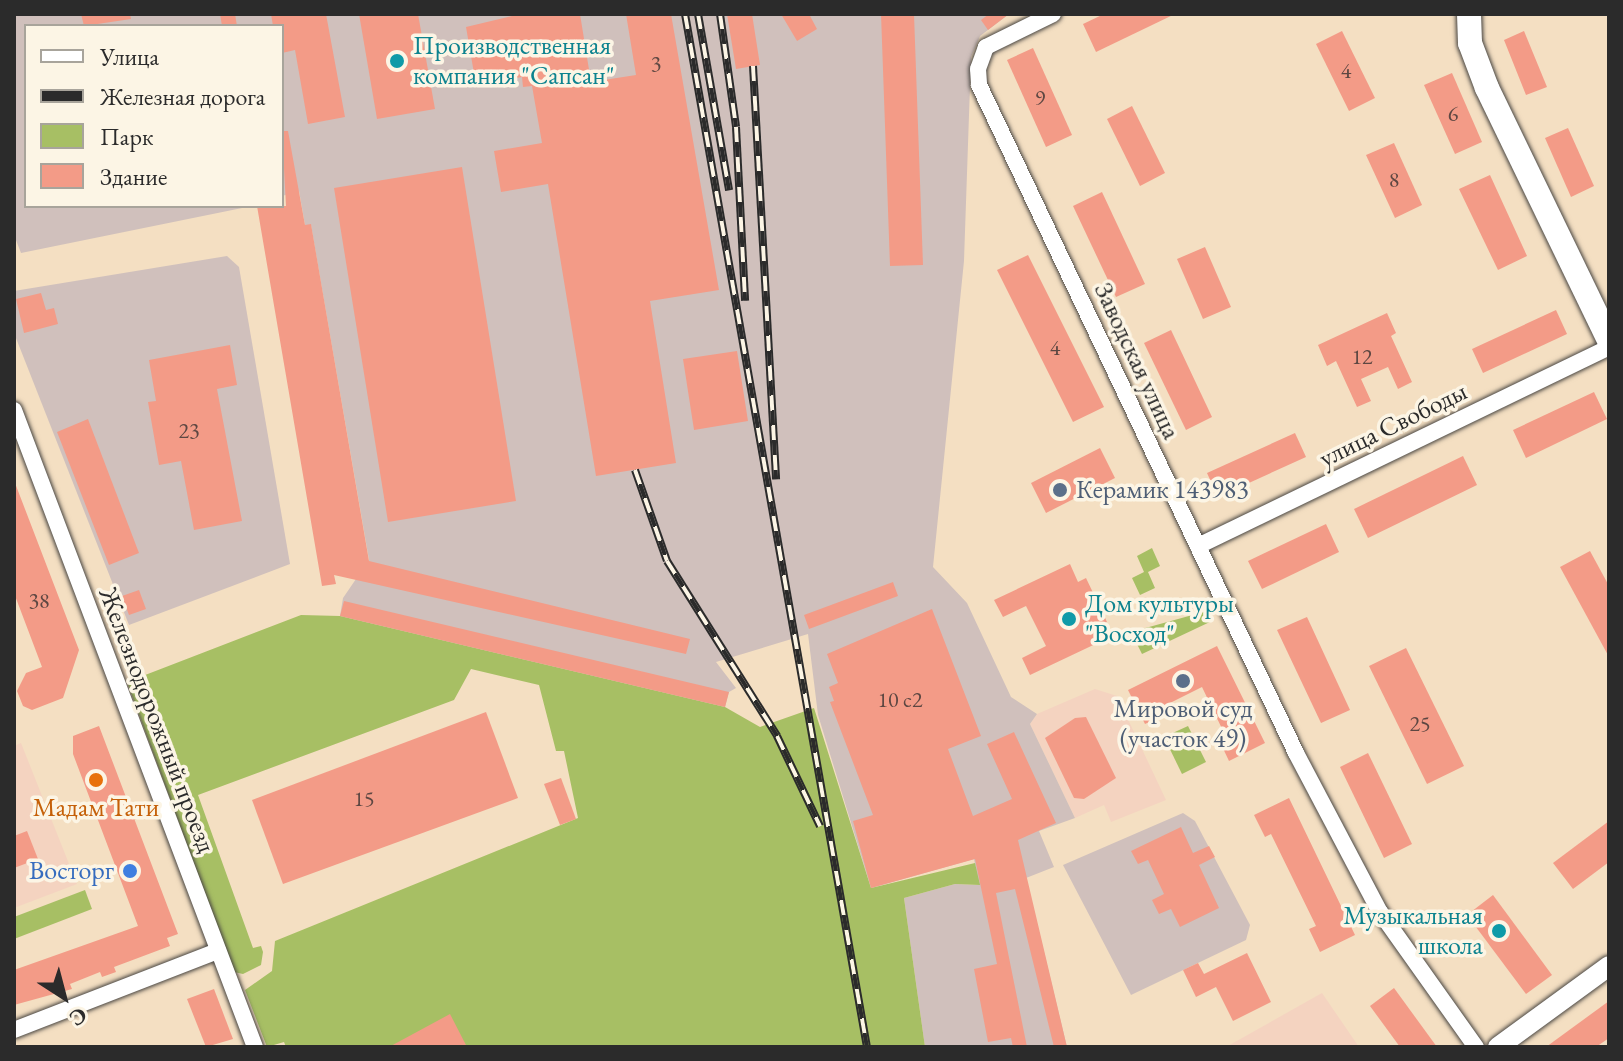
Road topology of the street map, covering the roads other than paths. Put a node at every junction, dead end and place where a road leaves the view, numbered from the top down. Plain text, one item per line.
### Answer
1 (1053, 14) edge
2 (1469, 14) edge
3 (1609, 340) edge
4 (1609, 347) edge
5 (14, 410) edge
6 (1198, 546) junction
7 (218, 951) junction
8 (1609, 966) edge
9 (14, 1030) edge
10 (254, 1047) edge
11 (1476, 1047) edge
12 (1498, 1047) edge

1 - 6 street, Заводская улица
2 - 3 main road
4 - 6 street, улица Свободы
5 - 7 street, Железнодорожный проезд
6 - 11 street, Заводская улица
7 - 9 street
7 - 10 street, Железнодорожный проезд
8 - 12 street

